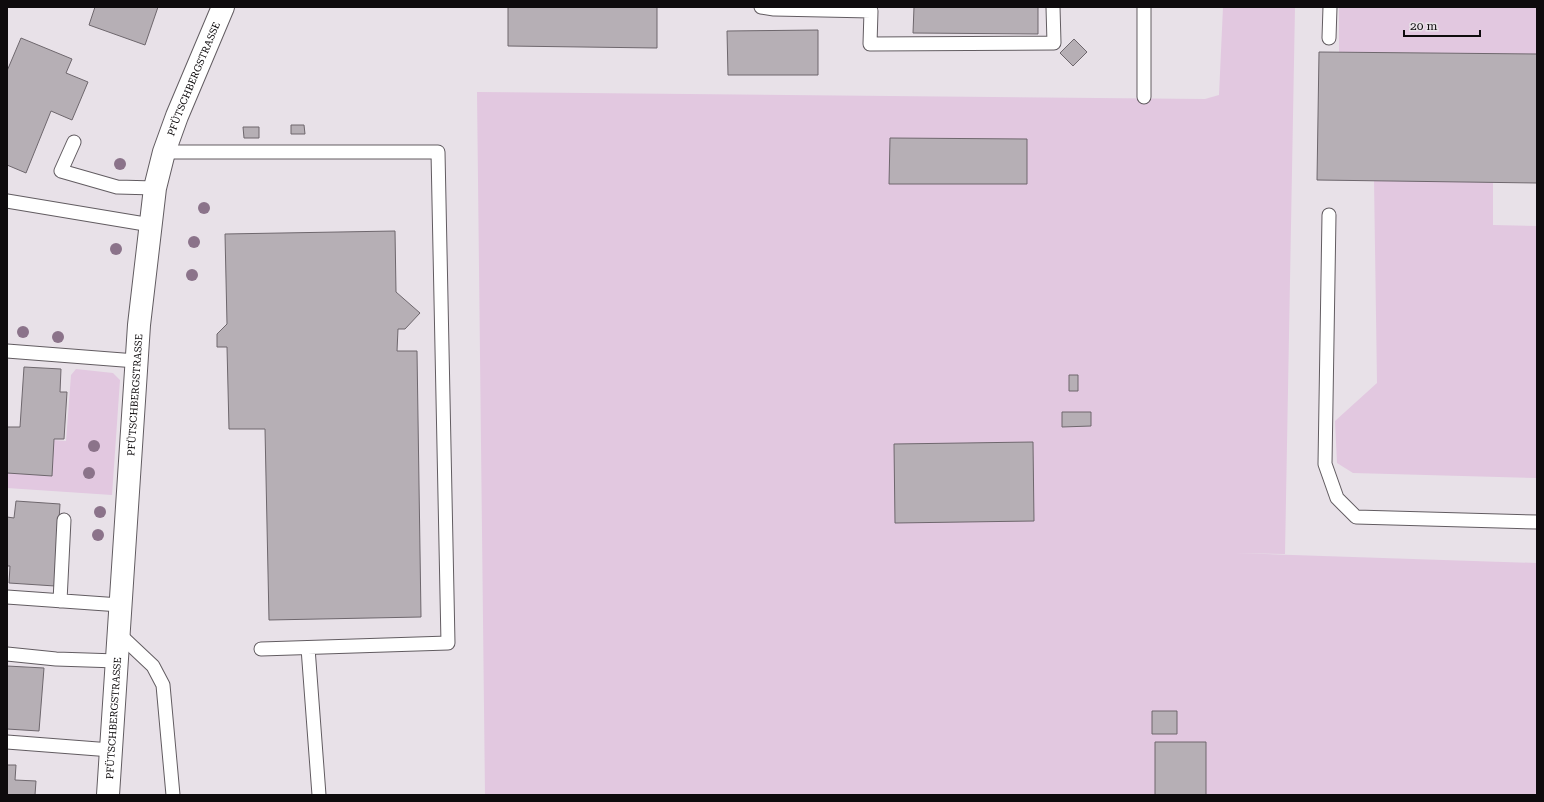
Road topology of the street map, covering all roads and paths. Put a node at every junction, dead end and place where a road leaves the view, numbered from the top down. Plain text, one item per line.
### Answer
1 (223, 7) edge
2 (761, 7) edge
3 (1053, 7) edge
4 (1144, 7) edge
5 (1330, 7) edge
6 (848, 8) edge
7 (1329, 38) dead end
8 (1144, 97) dead end
9 (74, 142) dead end
10 (164, 152) junction
11 (155, 188) junction
12 (7, 201) edge
13 (1329, 215) dead end
14 (151, 226) junction
15 (7, 351) edge
16 (136, 361) junction
17 (64, 520) dead end
18 (1537, 522) edge
19 (7, 597) edge
20 (60, 601) junction
21 (120, 605) junction
22 (118, 634) junction
23 (308, 648) junction
24 (261, 649) dead end
25 (7, 654) edge
26 (117, 661) junction
27 (7, 742) edge
28 (111, 750) junction
29 (108, 795) edge
30 (173, 795) edge
31 (319, 795) edge

1 - 10 street, PFÜTSCHBERGSTRASSE
2 - 6 lane
3 - 6 lane
4 - 8 lane
5 - 7 lane
9 - 11 lane
10 - 11 street, PFÜTSCHBERGSTRASSE
10 - 23 lane
11 - 14 street, PFÜTSCHBERGSTRASSE
12 - 14 lane
13 - 18 lane
14 - 16 street, PFÜTSCHBERGSTRASSE
15 - 16 lane
16 - 21 street, PFÜTSCHBERGSTRASSE
17 - 20 lane
19 - 20 lane
20 - 21 lane
21 - 22 street, PFÜTSCHBERGSTRASSE
22 - 26 street, PFÜTSCHBERGSTRASSE
22 - 30 lane
23 - 24 lane
23 - 31 lane
25 - 26 lane
26 - 28 street, PFÜTSCHBERGSTRASSE
27 - 28 lane
28 - 29 street, PFÜTSCHBERGSTRASSE

